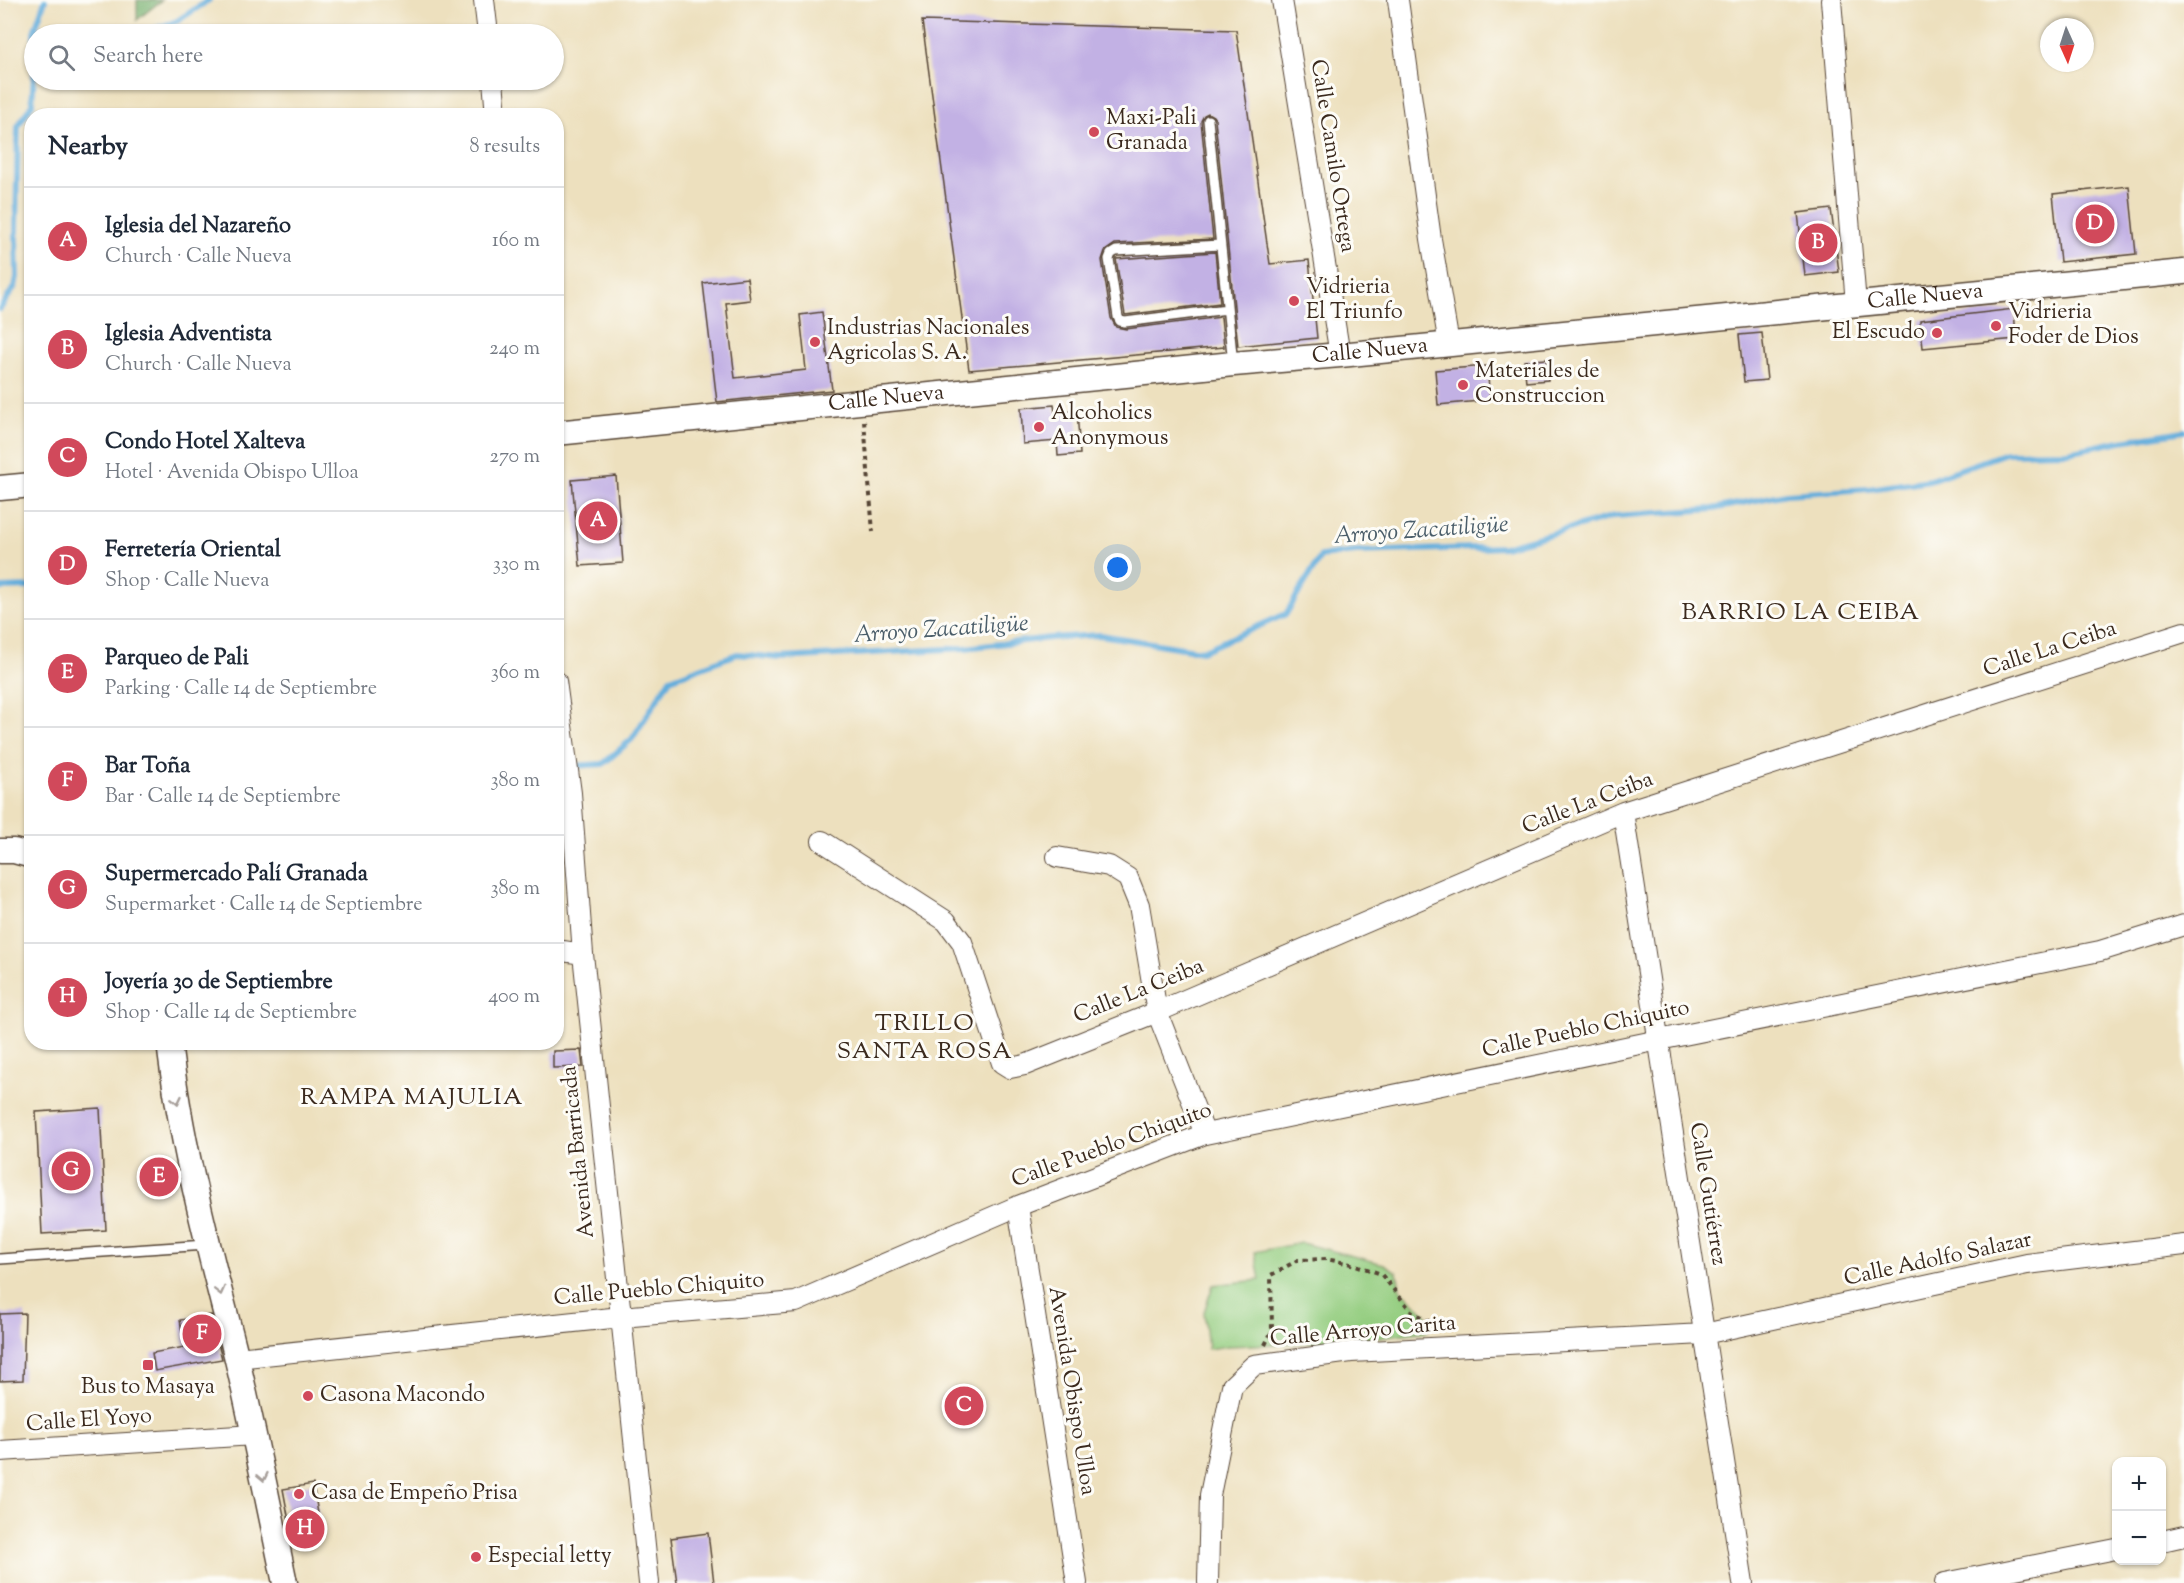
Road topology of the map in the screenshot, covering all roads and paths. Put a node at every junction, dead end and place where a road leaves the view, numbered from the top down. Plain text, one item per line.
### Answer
1 (484, 0) edge
2 (1282, 0) edge
3 (1398, 0) edge
4 (1831, 0) edge
5 (487, 24) edge
6 (493, 90) edge
7 (495, 108) edge
8 (1208, 120) dead end
9 (1221, 245) junction
10 (2184, 272) edge
11 (1856, 304) junction
12 (1227, 309) junction
13 (1449, 344) junction
14 (1341, 355) junction
15 (1233, 364) junction
16 (862, 403) junction
17 (564, 432) edge
18 (24, 486) edge
19 (0, 488) edge
20 (873, 532) dead end
21 (2184, 632) edge
22 (564, 744) edge
23 (1623, 812) junction
24 (822, 841) dead end
25 (0, 851) edge
26 (24, 854) edge
27 (1056, 857) dead end
28 (2184, 925) edge
29 (564, 952) edge
30 (583, 954) junction
31 (1157, 1012) junction
32 (1659, 1040) junction
33 (170, 1050) edge
34 (1205, 1134) junction
35 (1018, 1206) junction
36 (208, 1245) junction
37 (2184, 1245) edge
38 (0, 1259) edge
39 (621, 1317) junction
40 (1704, 1334) junction
41 (1457, 1348) junction
42 (237, 1358) junction
43 (1254, 1365) junction
44 (254, 1435) junction
45 (0, 1451) edge
46 (2184, 1536) edge
47 (2166, 1539) edge
48 (2112, 1550) edge
49 (285, 1583) edge
50 (649, 1583) edge
51 (1077, 1583) edge
52 (1208, 1583) edge
53 (1743, 1583) edge
54 (1945, 1583) edge

1 - 5 street
2 - 14 street, Calle Camilo Ortega
3 - 13 street
4 - 11 street
6 - 7 street
8 - 9 lane
9 - 12 lane
9 - 12 lane
10 - 11 street, Calle Nueva
11 - 13 street, Calle Nueva
12 - 15 lane
13 - 14 street, Calle Nueva
14 - 15 street, Calle Nueva
15 - 16 street, Calle Nueva
16 - 17 street, Calle Nueva
16 - 20 path
18 - 19 street
21 - 23 street, Calle La Ceiba
22 - 30 street, Avenida Barricada
23 - 31 street, Calle La Ceiba
23 - 32 street, Calle Gutiérrez
24 - 31 street, Calle La Ceiba
25 - 26 street
27 - 31 street
28 - 32 street, Calle Pueblo Chiquito
29 - 30 street
30 - 39 street, Avenida Barricada
31 - 34 street
32 - 34 street, Calle Pueblo Chiquito
32 - 40 street, Calle Gutiérrez
33 -> 36 street
34 - 35 street, Calle Pueblo Chiquito
35 - 39 street, Calle Pueblo Chiquito
35 - 51 street, Avenida Obispo Ulloa
36 - 38 lane
36 -> 42 street
37 - 40 street, Calle Adolfo Salazar
39 - 42 street, Calle Pueblo Chiquito
39 - 50 street, Avenida Barricada
40 - 41 street, Calle Arroyo Carita
40 - 53 street, Calle Gutiérrez
41 - 43 street, Calle Arroyo Carita
41 - 43 path
42 - 44 street
43 - 52 street, Calle Arroyo Carita
44 - 45 street, Calle El Yoyo
44 -> 49 street
46 - 47 street
48 - 54 street

